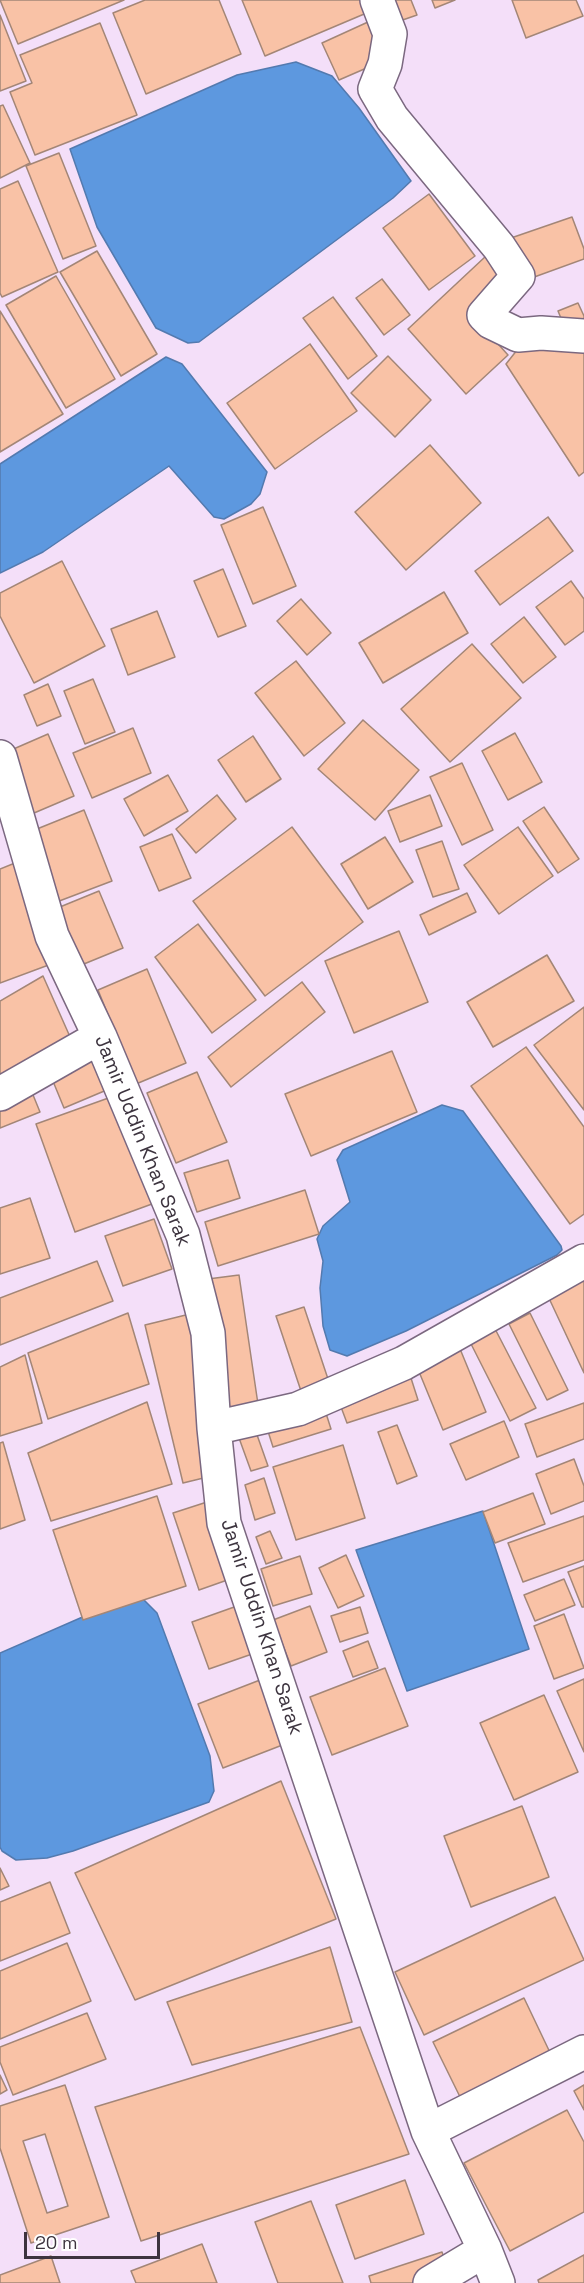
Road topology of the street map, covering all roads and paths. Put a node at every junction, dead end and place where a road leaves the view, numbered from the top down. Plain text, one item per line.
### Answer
1 (377, 0) edge
2 (584, 336) edge
3 (0, 757) edge
4 (100, 1038) junction
5 (0, 1094) edge
6 (584, 1261) edge
7 (214, 1428) junction
8 (584, 2052) edge
9 (428, 2131) junction
10 (485, 2250) junction
11 (430, 2283) edge
12 (498, 2283) edge

1 - 2 street
3 - 4 street, Jamir Uddin Khan Sarak
4 - 5 street
4 - 7 street, Jamir Uddin Khan Sarak
6 - 7 street
7 - 9 street, Jamir Uddin Khan Sarak
8 - 9 street
9 - 10 street, Jamir Uddin Khan Sarak
10 - 11 street
10 - 12 street, Jamir Uddin Khan Sarak

